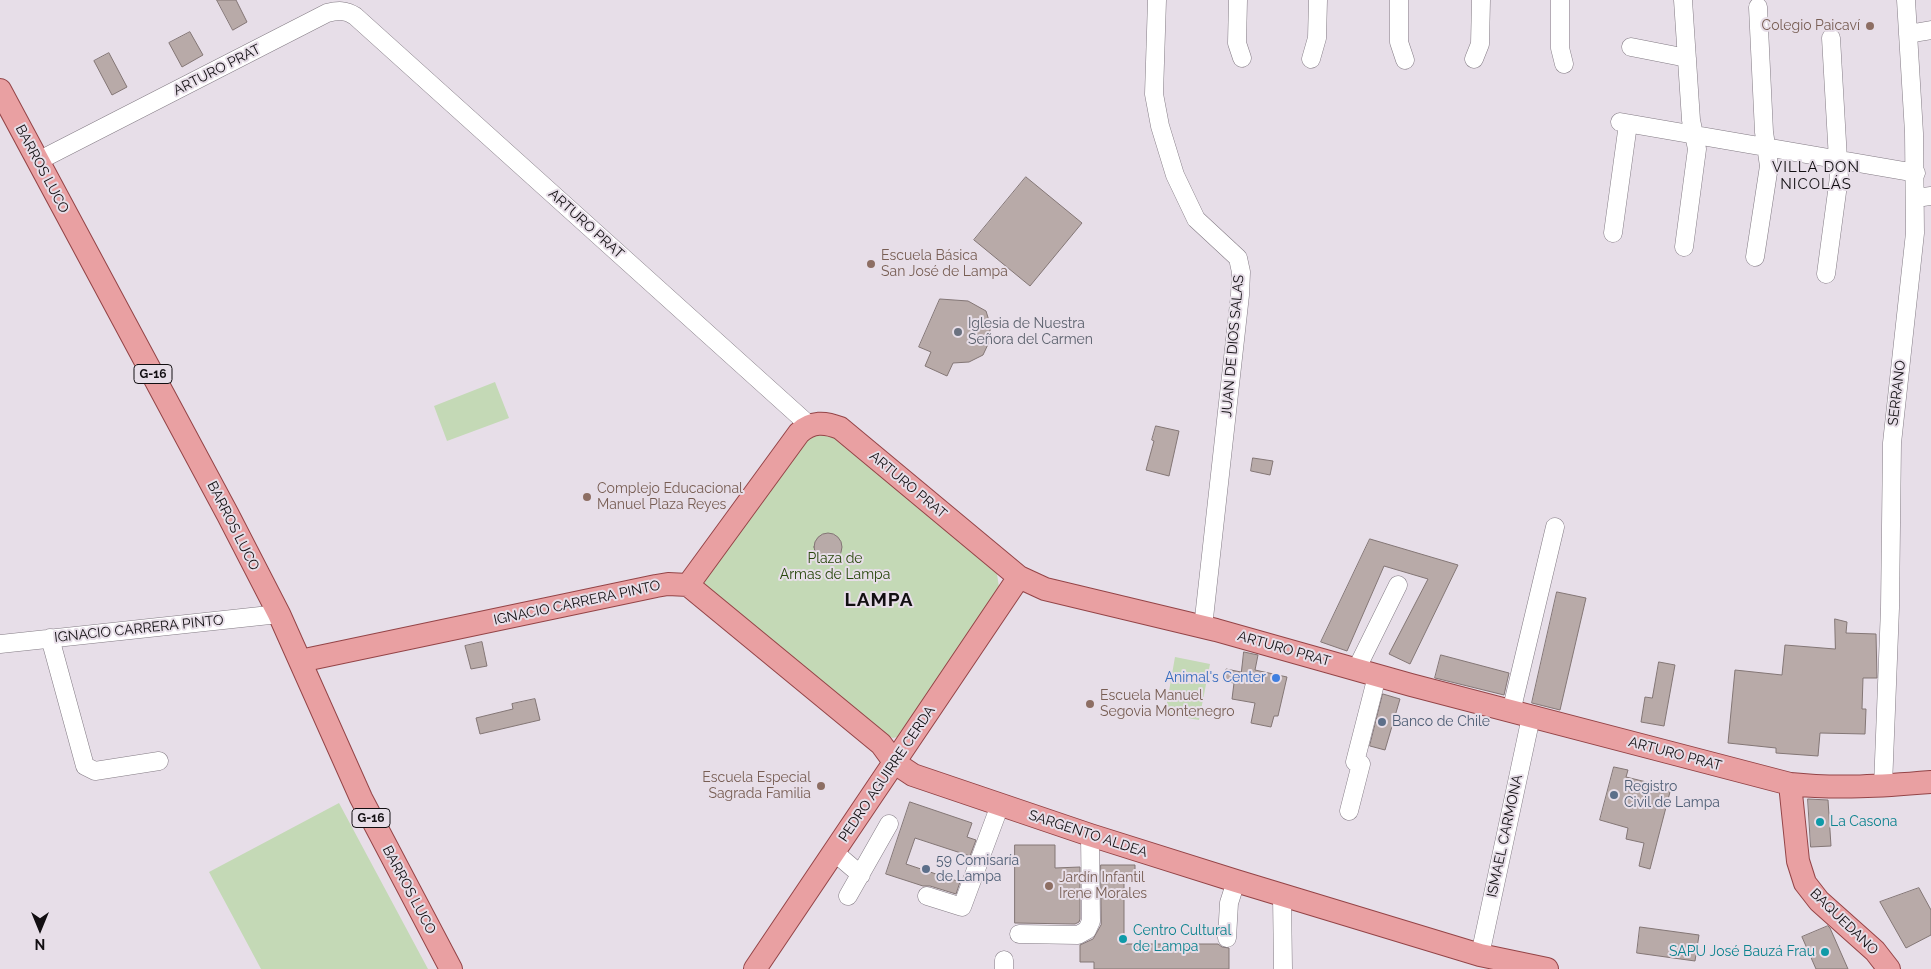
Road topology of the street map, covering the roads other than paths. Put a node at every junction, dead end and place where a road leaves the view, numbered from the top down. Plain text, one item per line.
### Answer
1 (1157, 0) edge
2 (1238, 0) edge
3 (1318, 0) edge
4 (1399, 0) edge
5 (1481, 0) edge
6 (1560, 0) edge
7 (1684, 0) edge
8 (1906, 0) edge
9 (341, 5) edge
10 (1758, 7) dead end
11 (1931, 30) edge
12 (1908, 34) junction
13 (1831, 38) dead end
14 (1631, 47) dead end
15 (1242, 58) dead end
16 (1687, 58) junction
17 (1311, 59) dead end
18 (1474, 59) dead end
19 (1405, 60) dead end
20 (1564, 64) dead end
21 (0, 90) edge
22 (1694, 135) junction
23 (1766, 147) junction
24 (1838, 160) junction
25 (38, 162) junction
26 (1916, 173) junction
27 (1923, 197) edge
28 (1613, 233) dead end
29 (1684, 247) dead end
30 (1755, 257) dead end
31 (1826, 274) dead end
32 (809, 425) junction
33 (1555, 527) dead end
34 (1019, 577) junction
35 (1398, 585) dead end
36 (688, 586) junction
37 (278, 614) junction
38 (1203, 627) junction
39 (50, 638) junction
40 (0, 644) edge
41 (300, 661) junction
42 (1366, 673) junction
43 (1521, 714) junction
44 (159, 761) dead end
45 (895, 762) junction
46 (1931, 782) edge
47 (1790, 784) junction
48 (1883, 786) junction
49 (1000, 805) junction
50 (1349, 811) dead end
51 (889, 824) dead end
52 (1090, 835) junction
53 (834, 852) junction
54 (860, 875) junction
55 (1236, 881) junction
56 (848, 896) dead end
57 (927, 896) dead end
58 (1282, 896) junction
59 (1019, 934) dead end
60 (1228, 938) dead end
61 (1480, 955) junction
62 (451, 969) edge
63 (755, 969) edge
64 (1283, 969) edge
65 (1548, 969) edge
66 (1889, 969) edge

1 - 38 street, JUAN DE DIOS SALAS
2 - 15 street
3 - 17 street
4 - 19 street
5 - 18 street
6 - 20 street
7 - 16 street
8 - 12 street, SERRANO
9 - 25 street, ARTURO PRAT
9 - 32 street, ARTURO PRAT
10 - 23 street
11 - 12 street
12 - 26 street, SERRANO
13 - 24 street
14 - 16 street
16 - 22 street
21 - 25 main road, BARROS LUCO / G-16
22 - 23 street
22 - 28 street
22 - 29 street
23 - 24 street
23 - 30 street
24 - 26 street
24 - 31 street
25 - 37 main road, BARROS LUCO / G-16
26 - 27 street, SERRANO
27 - 48 street, SERRANO
32 - 34 main road, ARTURO PRAT
32 - 36 main road
33 - 43 street, ISMAEL CARMONA
34 - 38 main road, ARTURO PRAT
34 - 45 main road, PEDRO AGUIRRE CERDA
35 - 42 street
36 - 41 main road, IGNACIO CARRERA PINTO
36 - 45 main road, SARGENTO ALDEA
37 - 39 street, IGNACIO CARRERA PINTO
37 - 41 main road, BARROS LUCO / G-16
38 - 42 main road, ARTURO PRAT
39 - 40 street, IGNACIO CARRERA PINTO
39 - 44 street
41 - 62 main road, BARROS LUCO / G-16
42 - 43 main road, ARTURO PRAT
42 - 50 street
43 - 47 main road, ARTURO PRAT
43 - 61 street, ISMAEL CARMONA
45 - 49 main road, SARGENTO ALDEA
45 - 53 main road, PEDRO AGUIRRE CERDA
46 - 48 main road, ARTURO PRAT
47 - 48 main road, ARTURO PRAT
47 - 66 main road, BAQUEDANO
49 - 52 main road, SARGENTO ALDEA
49 - 57 street
51 - 54 street
52 - 55 main road, SARGENTO ALDEA
52 - 59 street
53 - 54 street
53 - 63 main road, PEDRO AGUIRRE CERDA
54 - 56 street
55 - 58 main road, SARGENTO ALDEA
55 - 60 street
58 - 61 main road, SARGENTO ALDEA
58 - 64 street
61 - 65 main road, SARGENTO ALDEA

